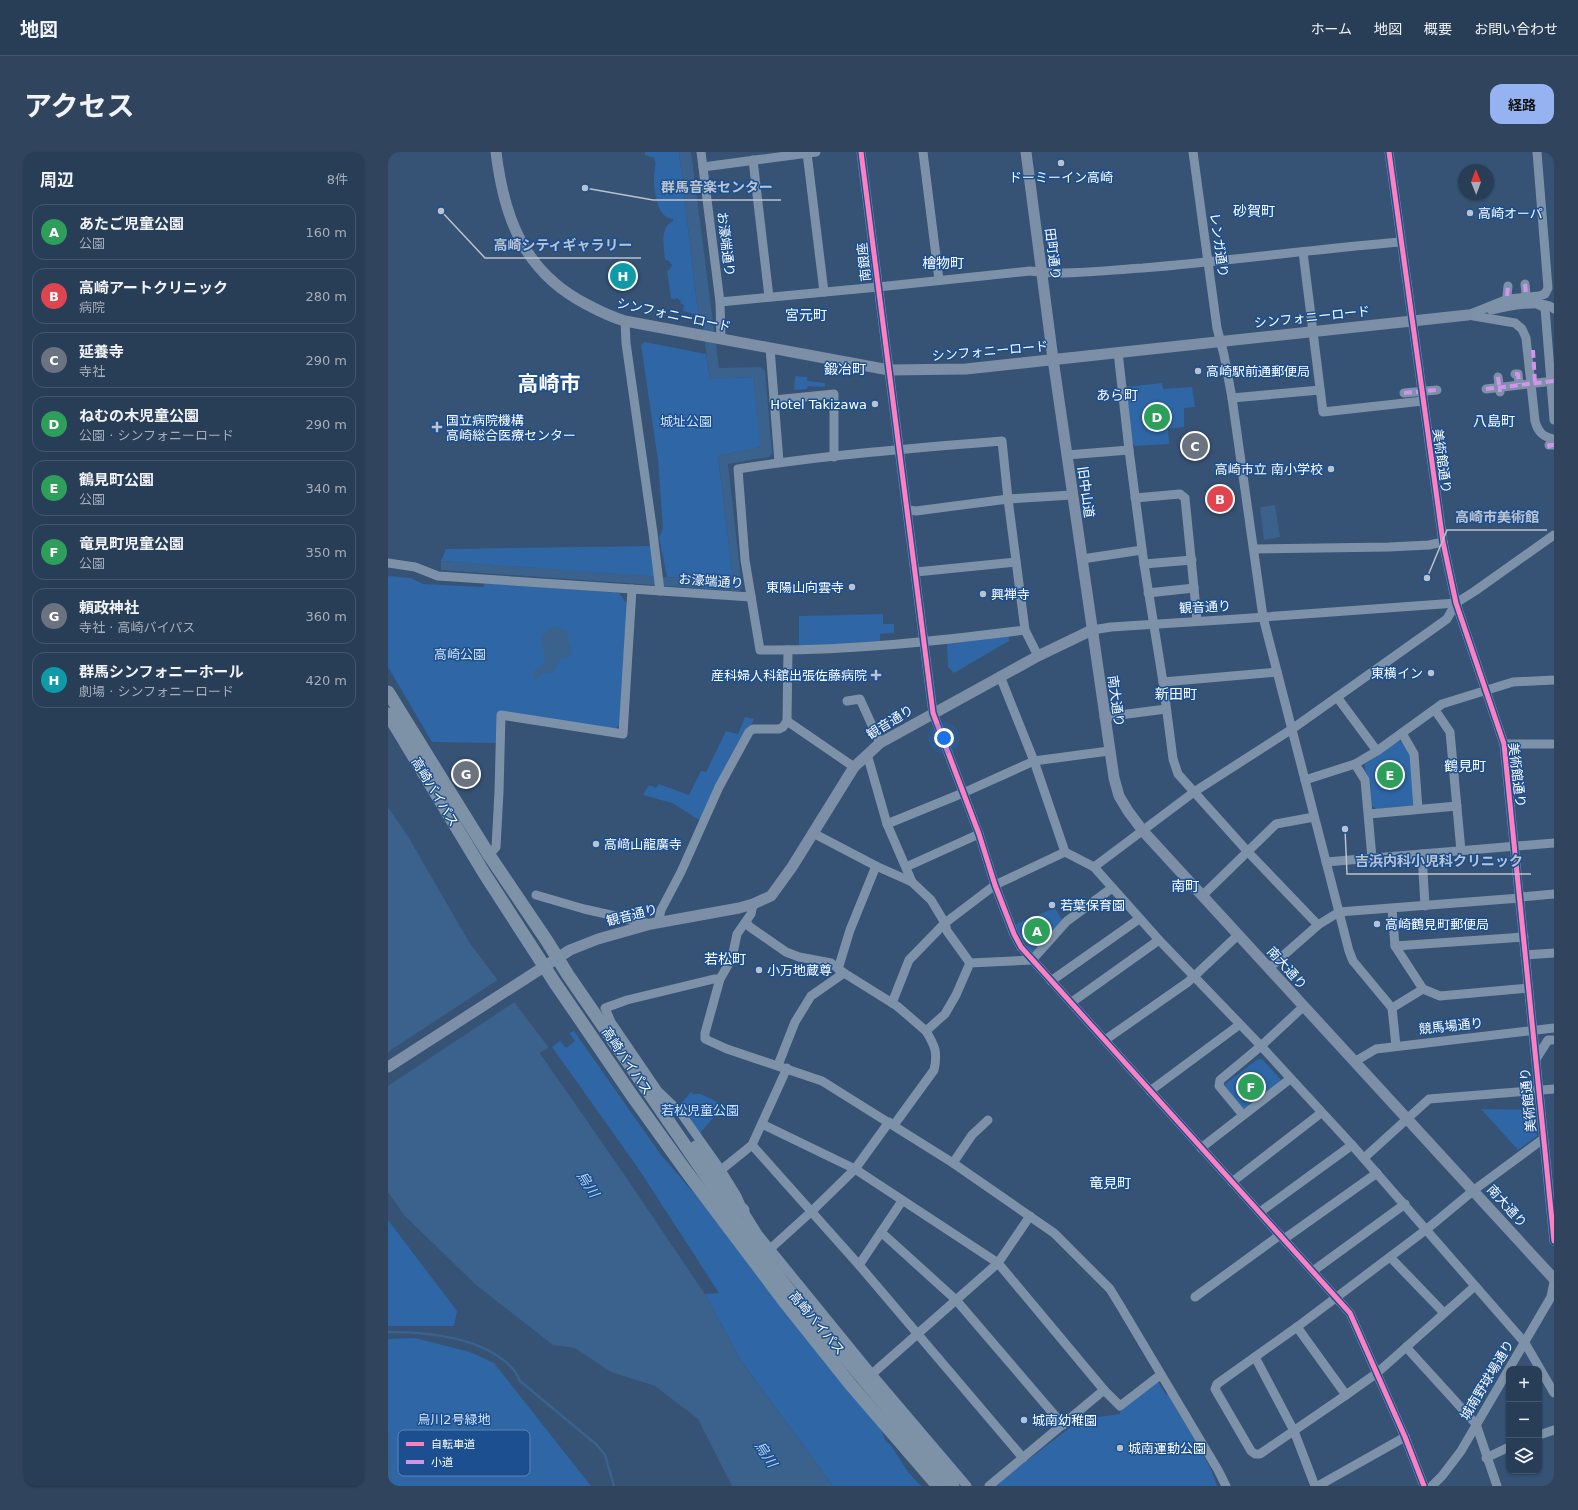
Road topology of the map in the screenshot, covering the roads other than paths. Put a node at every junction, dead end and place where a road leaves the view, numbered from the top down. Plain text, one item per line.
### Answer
1 (496, 152) edge
2 (701, 152) edge
3 (816, 152) edge
4 (861, 152) edge
5 (923, 152) edge
6 (1026, 152) edge
7 (1193, 152) edge
8 (1389, 152) edge
9 (1537, 152) edge
10 (807, 153) junction
11 (753, 160) junction
12 (703, 166) junction
13 (1400, 242) junction
14 (1303, 252) junction
15 (1208, 263) junction
16 (1041, 272) junction
17 (939, 280) junction
18 (1525, 284) dead end
19 (1508, 286) dead end
20 (878, 287) junction
21 (824, 292) junction
22 (1526, 294) dead end
23 (1508, 296) dead end
24 (769, 297) junction
25 (1554, 301) edge
26 (720, 302) junction
27 (1537, 304) junction
28 (1496, 309) junction
29 (1554, 309) edge
30 (1468, 315) junction
31 (625, 321) junction
32 (1412, 321) junction
33 (1312, 332) junction
34 (721, 339) junction
35 (1221, 341) junction
36 (770, 348) junction
37 (1533, 350) dead end
38 (1118, 352) junction
39 (1053, 359) junction
40 (889, 370) junction
41 (1515, 374) dead end
42 (1498, 377) dead end
43 (1554, 381) edge
44 (1535, 383) junction
45 (1517, 386) junction
46 (1486, 389) dead end
47 (1320, 390) junction
48 (1437, 390) dead end
49 (1500, 390) junction
50 (1404, 393) dead end
51 (1232, 398) junction
52 (774, 400) junction
53 (1422, 401) junction
54 (1554, 420) edge
55 (1553, 443) edge
56 (899, 450) junction
57 (1129, 450) junction
58 (1067, 455) junction
59 (834, 457) junction
60 (779, 462) junction
61 (1072, 495) junction
62 (1135, 498) junction
63 (1008, 499) junction
64 (908, 510) junction
65 (1554, 535) edge
66 (1443, 542) junction
67 (1254, 549) junction
68 (1142, 550) junction
69 (1082, 559) junction
70 (1192, 560) junction
71 (1016, 562) junction
72 (388, 563) edge
73 (1144, 564) junction
74 (916, 572) junction
75 (1194, 588) junction
76 (632, 589) junction
77 (660, 589) junction
78 (1148, 593) junction
79 (751, 597) junction
80 (1456, 603) junction
81 (1263, 617) junction
82 (1197, 621) junction
83 (1153, 624) junction
84 (1025, 630) junction
85 (1092, 630) junction
86 (925, 642) junction
87 (788, 650) junction
88 (1038, 656) junction
89 (1277, 672) junction
90 (1000, 676) junction
91 (1554, 680) edge
92 (1163, 682) junction
93 (1485, 691) junction
94 (388, 692) edge
95 (1337, 697) junction
96 (847, 701) dead end
97 (1166, 709) junction
98 (1435, 710) junction
99 (933, 713) junction
100 (388, 714) edge
101 (1104, 717) junction
102 (786, 721) junction
103 (1292, 729) junction
104 (1402, 733) junction
105 (880, 743) junction
106 (1504, 744) junction
107 (1554, 744) edge
108 (1109, 751) junction
109 (1377, 751) junction
110 (867, 754) junction
111 (1034, 761) junction
112 (1355, 764) junction
113 (854, 766) junction
114 (1305, 780) junction
115 (1194, 792) junction
116 (964, 793) junction
117 (1457, 806) junction
118 (1418, 809) junction
119 (1369, 814) junction
120 (1314, 817) junction
121 (887, 824) junction
122 (1143, 831) junction
123 (813, 833) junction
124 (978, 834) junction
125 (1554, 843) edge
126 (1515, 847) junction
127 (1461, 851) junction
128 (1065, 852) junction
129 (1248, 852) junction
130 (1422, 854) junction
131 (489, 855) junction
132 (1372, 858) junction
133 (1326, 862) junction
134 (876, 866) junction
135 (906, 867) junction
136 (1094, 867) junction
137 (912, 882) junction
138 (995, 886) junction
139 (1112, 888) junction
140 (1554, 894) edge
141 (536, 895) dead end
142 (1202, 896) junction
143 (1520, 897) junction
144 (753, 904) junction
145 (1425, 906) junction
146 (1392, 909) junction
147 (1339, 912) junction
148 (1140, 919) junction
149 (746, 922) junction
150 (654, 923) junction
151 (944, 923) junction
152 (1318, 925) junction
153 (1238, 935) junction
154 (1524, 937) junction
155 (1159, 940) junction
156 (1395, 946) junction
157 (1554, 953) edge
158 (1525, 955) junction
159 (558, 958) junction
160 (1032, 960) junction
161 (970, 963) junction
162 (1269, 968) junction
163 (540, 969) junction
164 (841, 971) junction
165 (1193, 976) junction
166 (720, 979) junction
167 (1051, 981) junction
168 (1528, 988) junction
169 (1422, 989) junction
170 (1072, 1002) junction
171 (892, 1003) junction
172 (1304, 1006) junction
173 (1392, 1008) junction
174 (1239, 1025) junction
175 (1554, 1028) edge
176 (926, 1031) junction
177 (1532, 1031) junction
178 (1105, 1040) junction
179 (1554, 1040) edge
180 (1261, 1046) junction
181 (1396, 1046) junction
182 (1536, 1059) junction
183 (1354, 1062) junction
184 (782, 1066) junction
185 (388, 1067) edge
186 (1290, 1079) junction
187 (1554, 1089) edge
188 (646, 1090) junction
189 (1539, 1090) junction
190 (1150, 1091) junction
191 (1321, 1113) junction
192 (1243, 1115) junction
193 (1407, 1119) junction
194 (988, 1120) dead end
195 (762, 1124) junction
196 (892, 1124) junction
197 (1543, 1138) junction
198 (752, 1145) junction
199 (1352, 1145) junction
200 (1201, 1148) junction
201 (1364, 1158) junction
202 (954, 1163) junction
203 (854, 1169) junction
204 (721, 1170) junction
205 (1377, 1173) junction
206 (1232, 1182) junction
207 (1474, 1190) junction
208 (902, 1201) junction
209 (1405, 1204) junction
210 (743, 1210) junction
211 (812, 1211) junction
212 (1260, 1212) junction
213 (1030, 1216) junction
214 (1427, 1229) junction
215 (881, 1232) junction
216 (1282, 1237) junction
217 (1554, 1241) edge
218 (770, 1249) junction
219 (1390, 1257) junction
220 (998, 1262) junction
221 (859, 1265) junction
222 (1314, 1271) junction
223 (1554, 1279) edge
224 (1554, 1282) edge
225 (1475, 1286) junction
226 (1336, 1296) junction
227 (1195, 1297) dead end
228 (956, 1300) junction
229 (1444, 1313) junction
230 (1297, 1327) junction
231 (917, 1334) junction
232 (1525, 1343) junction
233 (1406, 1347) junction
234 (1255, 1357) junction
235 (1377, 1373) junction
236 (872, 1374) junction
237 (1161, 1375) junction
238 (1104, 1390) junction
239 (1554, 1393) edge
240 (1346, 1395) junction
241 (1476, 1424) junction
242 (1063, 1425) junction
243 (1554, 1430) edge
244 (1294, 1431) junction
245 (1542, 1434) edge
246 (1405, 1437) junction
247 (1506, 1448) edge
248 (1023, 1458) junction
249 (1486, 1458) junction
250 (938, 1486) edge
251 (953, 1486) edge
252 (967, 1486) edge
253 (989, 1486) edge
254 (1226, 1486) edge
255 (1315, 1486) edge
256 (1318, 1486) edge
257 (1424, 1486) edge
258 (1432, 1486) edge
259 (1497, 1486) edge

1 - 31 main road, シンフォニーロード
2 - 12 street, お濠端通り
3 - 10 street
4 - 20 street, 南銀座
5 - 17 street
6 - 16 main road, 田町通り
7 - 15 street, レンガ通り
8 - 13 street, 美術館通り
9 - 30 street
10 - 11 street
10 - 21 street
11 - 12 street
11 - 24 street
12 - 26 street, お濠端通り
13 - 14 street
13 - 32 street, 美術館通り
14 - 15 street
14 - 33 street
15 - 16 street
15 - 35 street, レンガ通り
16 - 17 street
16 - 39 main road, 田町通り
17 - 20 street
18 - 22 street
19 - 23 street
20 - 21 street
20 - 40 street, 南銀座
21 - 24 street
24 - 26 street
25 - 28 street
26 - 34 street, お濠端通り
27 - 28 street
27 - 29 street
27 - 54 street
28 - 30 street
30 - 32 main road, シンフォニーロード
30 - 55 street
31 - 34 main road, シンフォニーロード
31 - 77 street
32 - 33 main road, シンフォニーロード
32 - 53 street, 美術館通り
33 - 35 main road, シンフォニーロード
33 - 47 street
34 - 36 main road, シンフォニーロード
35 - 38 main road, シンフォニーロード
35 - 51 street, レンガ通り
36 - 40 main road, シンフォニーロード
36 - 52 street
37 - 44 street
38 - 39 main road, シンフォニーロード
38 - 57 street
39 - 40 main road, シンフォニーロード
39 - 58 main road, 旧中山道
40 - 56 street, 南銀座
41 - 45 street
42 - 49 street
43 - 44 street, bridge
44 - 45 street, bridge
45 - 49 street, bridge
46 - 49 street, bridge
47 - 51 street
47 - 53 street
48 - 50 street, bridge
51 - 67 street, レンガ通り
52 - 59 street
52 - 60 street
53 - 66 street, 美術館通り
56 - 59 street
56 - 63 street
56 - 64 street, 南銀座
57 - 58 street
57 - 62 street
58 - 61 main road, 旧中山道
59 - 60 street
60 - 79 street, お濠端通り
61 - 63 street
61 - 69 main road, 旧中山道
62 - 68 street
62 - 70 street
63 - 64 street
63 - 71 street
64 - 74 street, 南銀座
65 - 80 street, 観音通り
66 - 67 street
66 - 80 street, 美術館通り
67 - 81 street, レンガ通り
68 - 69 street
68 - 73 street
69 - 85 main road, 旧中山道
70 - 73 street
70 - 75 street
71 - 74 street
71 - 84 street
72 - 76 street, お濠端通り
73 - 78 street
74 - 86 street, 南銀座
75 - 78 street
75 - 82 street
76 - 77 street, お濠端通り
76 - 131 street
77 - 79 street, お濠端通り
78 - 83 street
79 - 87 street
80 - 81 street, 観音通り
80 - 93 street, 美術館通り
80 - 95 street
81 - 82 street, 観音通り
81 - 89 street, レンガ通り
82 - 83 street, 観音通り
83 - 85 street, 観音通り
83 - 92 street
84 - 86 street
84 - 88 street
85 - 88 main road, 観音通り
85 - 101 main road, 南大通り
86 - 87 street
86 - 99 street, 南銀座
87 - 102 street
88 - 90 main road, 観音通り
89 - 92 street
89 - 103 street, レンガ通り
90 - 99 main road, 観音通り
90 - 111 street
91 - 93 street
92 - 97 street
93 - 98 street
93 - 106 street, 美術館通り
94 - 131 highway, 高崎バイパス
95 - 103 street
95 - 109 street
96 - 105 street
97 - 101 street
97 - 115 street
98 - 104 street
98 - 117 street
99 - 105 main road, 観音通り
99 - 116 street, 南銀座
100 - 163 highway, 高崎バイパス
101 - 108 main road, 南大通り
102 - 113 street
102 - 150 street
103 - 114 street, レンガ通り
103 - 115 street
104 - 109 street
104 - 118 street
105 - 110 main road, 観音通り
106 - 107 street
106 - 126 street, 美術館通り
108 - 111 street
108 - 122 main road, 南大通り
109 - 112 street
110 - 113 main road, 観音通り
110 - 121 street
111 - 116 street
111 - 128 street
112 - 114 street
112 - 119 street
113 - 123 main road, 観音通り
114 - 120 street, レンガ通り
115 - 122 street
115 - 129 street
116 - 121 street
116 - 124 street, 南銀座
117 - 118 street
117 - 127 street
118 - 119 street
119 - 132 street
120 - 129 street
120 - 133 street, レンガ通り
121 - 135 street
122 - 136 street
122 - 142 main road, 南大通り
123 - 134 street
123 - 144 main road, 観音通り
124 - 135 street
124 - 138 street, 南銀座
125 - 126 street
126 - 127 street
126 - 143 street, 美術館通り
127 - 130 street
128 - 136 street
128 - 138 street
129 - 142 street
129 - 152 street
130 - 132 street
130 - 145 street
131 - 159 highway, 高崎バイパス
132 - 133 street
133 - 147 street, レンガ通り
134 - 137 street
134 - 164 street
135 - 137 street
136 - 139 street
137 - 151 street
138 - 151 street
138 - 160 street, 南銀座
139 - 148 street
139 - 160 street
140 - 143 street
141 - 150 street
142 - 153 main road, 南大通り
143 - 145 street
143 - 154 street, 美術館通り
144 - 149 street
144 - 150 main road, 観音通り
145 - 146 street
146 - 147 street
146 - 156 street
147 - 152 street
147 - 173 street, レンガ通り
148 - 155 street
148 - 167 street
149 - 164 street
149 - 166 street
150 - 159 main road, 観音通り
151 - 161 street
151 - 171 street
152 - 162 street
153 - 162 main road, 南大通り
153 - 165 street
154 - 156 street
154 - 158 street, 美術館通り
155 - 165 street
155 - 170 street
156 - 169 street
157 - 158 street
158 - 168 street, 美術館通り
159 - 163 main road, 観音通り
159 - 188 highway, 高崎バイパス
160 - 161 street
160 - 167 street, 南銀座
161 - 176 street
162 - 172 main road, 南大通り
163 - 185 main road, 観音通り
163 - 250 highway, 高崎バイパス
164 - 171 street
164 - 184 street
165 - 174 street
165 - 178 street
166 - 184 street
166 - 204 street
167 - 170 street, 南銀座
168 - 169 street
168 - 177 street, 美術館通り
169 - 173 street
170 - 178 street, 南銀座
171 - 176 street
172 - 180 street
172 - 183 main road, 南大通り
173 - 181 street
174 - 180 street
174 - 190 street
175 - 177 street, 競馬場通り
176 - 196 street
177 - 181 street, 競馬場通り
177 - 182 street, 美術館通り
178 - 190 street, 南銀座
179 - 182 street
180 - 186 street
180 - 192 street
181 - 183 street, 競馬場通り
182 - 189 street, 美術館通り
183 - 193 main road, 南大通り
184 - 195 street
184 - 196 street
186 - 191 street
186 - 192 street
187 - 189 street
188 - 210 highway
188 - 251 highway, 高崎バイパス
189 - 193 street
189 - 197 street, 美術館通り
190 - 200 street, 南銀座
191 - 199 street
191 - 206 street
192 - 200 street
193 - 201 street
193 - 207 main road, 南大通り
194 - 202 street
195 - 198 street
195 - 203 street
196 - 202 street
196 - 203 street
197 - 207 street
197 - 217 street, 美術館通り
198 - 204 street
198 - 211 street
199 - 201 street
199 - 212 street
200 - 206 street, 南銀座
201 - 205 street
202 - 213 street
203 - 208 street
203 - 211 street
204 - 210 street
205 - 209 street
205 - 216 street
206 - 212 street, 南銀座
207 - 214 street
207 - 223 main road, 南大通り
208 - 215 street
208 - 220 street
209 - 214 street
209 - 222 street
210 - 218 street
211 - 218 street
211 - 221 street
212 - 216 street, 南銀座
213 - 220 street
213 - 237 street
214 - 219 street
214 - 225 street
215 - 221 street
215 - 228 street
216 - 222 street, 南銀座
216 - 227 street
218 - 236 street
219 - 226 street
219 - 229 street
220 - 228 street
220 - 238 street
221 - 231 street
222 - 226 street, 南銀座
224 - 232 street, 城南野球場通り
225 - 229 street
225 - 232 street
226 - 230 street
226 - 235 street, 南銀座
228 - 231 street
228 - 242 street
229 - 233 street
230 - 234 street
230 - 240 street
231 - 236 street
231 - 248 street
232 - 239 street
232 - 241 street, 城南野球場通り
233 - 235 street
233 - 241 street
234 - 244 street
234 - 244 street
235 - 240 street
235 - 246 street, 南銀座
236 - 252 street
237 - 238 street
237 - 254 street
238 - 242 street
240 - 244 street
241 - 249 street
241 - 258 street, 城南野球場通り
242 - 248 street
243 - 245 street
244 - 255 street
246 - 256 street
246 - 257 street, 南銀座
247 - 249 street
248 - 253 street
249 - 259 street

